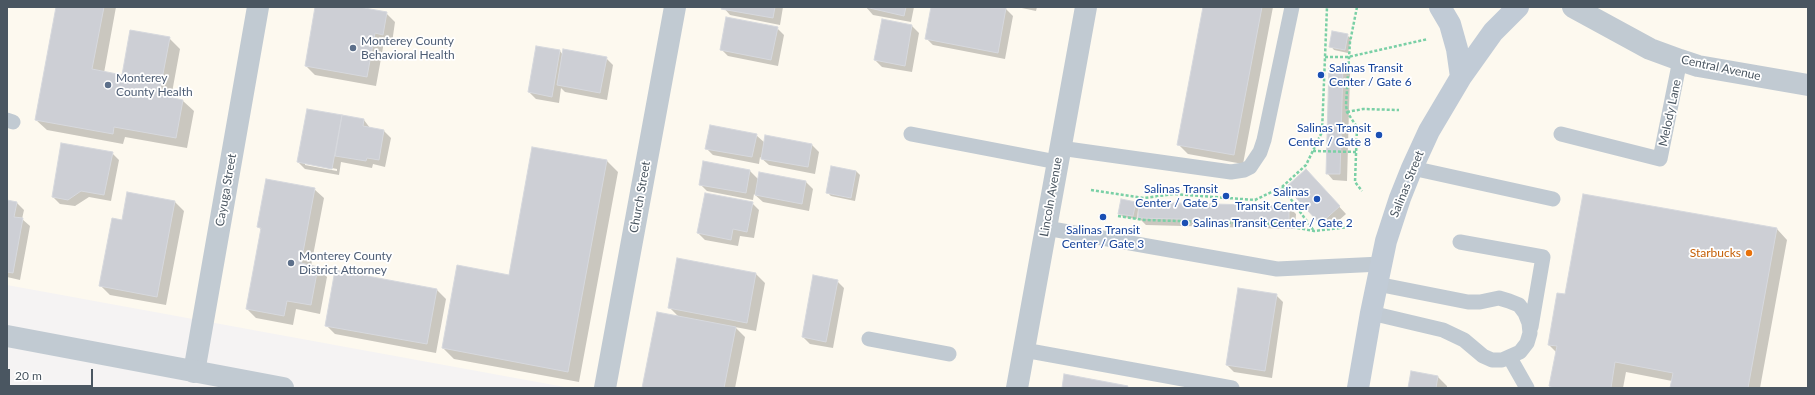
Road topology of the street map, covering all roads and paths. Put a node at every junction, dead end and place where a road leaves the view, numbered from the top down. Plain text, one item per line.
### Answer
1 (258, 7) edge
2 (675, 7) edge
3 (1086, 7) edge
4 (1292, 7) edge
5 (1357, 7) edge
6 (1440, 7) edge
7 (1518, 7) edge
8 (1573, 7) edge
9 (1429, 39) dead end
10 (1325, 57) dead end
11 (1348, 57) junction
12 (1680, 60) junction
13 (1461, 77) junction
14 (1808, 85) edge
15 (1399, 110) dead end
16 (1347, 112) junction
17 (911, 134) dead end
18 (1561, 134) dead end
19 (1313, 151) dead end
20 (1357, 152) junction
21 (1058, 155) junction
22 (1412, 168) junction
23 (1282, 187) dead end
24 (1362, 191) dead end
25 (1553, 199) dead end
26 (1116, 216) dead end
27 (1349, 227) dead end
28 (1046, 228) junction
29 (1314, 231) junction
30 (1460, 242) dead end
31 (1379, 274) junction
32 (1371, 313) junction
33 (1530, 334) junction
34 (7, 336) edge
35 (869, 339) dead end
36 (1024, 350) junction
37 (949, 354) dead end
38 (1510, 358) junction
39 (201, 378) edge
40 (283, 388) edge
41 (605, 388) edge
42 (1017, 388) edge
43 (1232, 388) edge
44 (1358, 388) edge
45 (1527, 388) edge

1 - 39 street, Cayuga Street
2 - 41 street, Church Street
3 - 21 street, Lincoln Avenue
4 - 21 lane
5 - 11 path
6 - 13 main road
7 - 13 main road, Salinas Street
8 - 12 street, Central Avenue
9 - 11 path
10 - 11 path
11 - 16 path
12 - 14 street, Central Avenue
12 - 18 lane, Melody Lane
13 - 22 main road, Salinas Street
15 - 16 path
16 - 20 path
17 - 21 lane
19 - 20 path
20 - 24 path
21 - 28 street, Lincoln Avenue
22 - 25 lane
22 - 31 main road, Salinas Street
23 - 29 path
26 - 29 path
27 - 29 path
28 - 31 lane
28 - 36 street, Lincoln Avenue
30 - 33 lane
31 - 32 main road, Salinas Street
31 - 33 lane
32 - 38 lane
32 - 44 main road, Salinas Street
33 - 38 lane
34 - 39 street
35 - 37 lane
36 - 42 street, Lincoln Avenue
36 - 43 lane
38 - 45 lane
39 - 40 street

